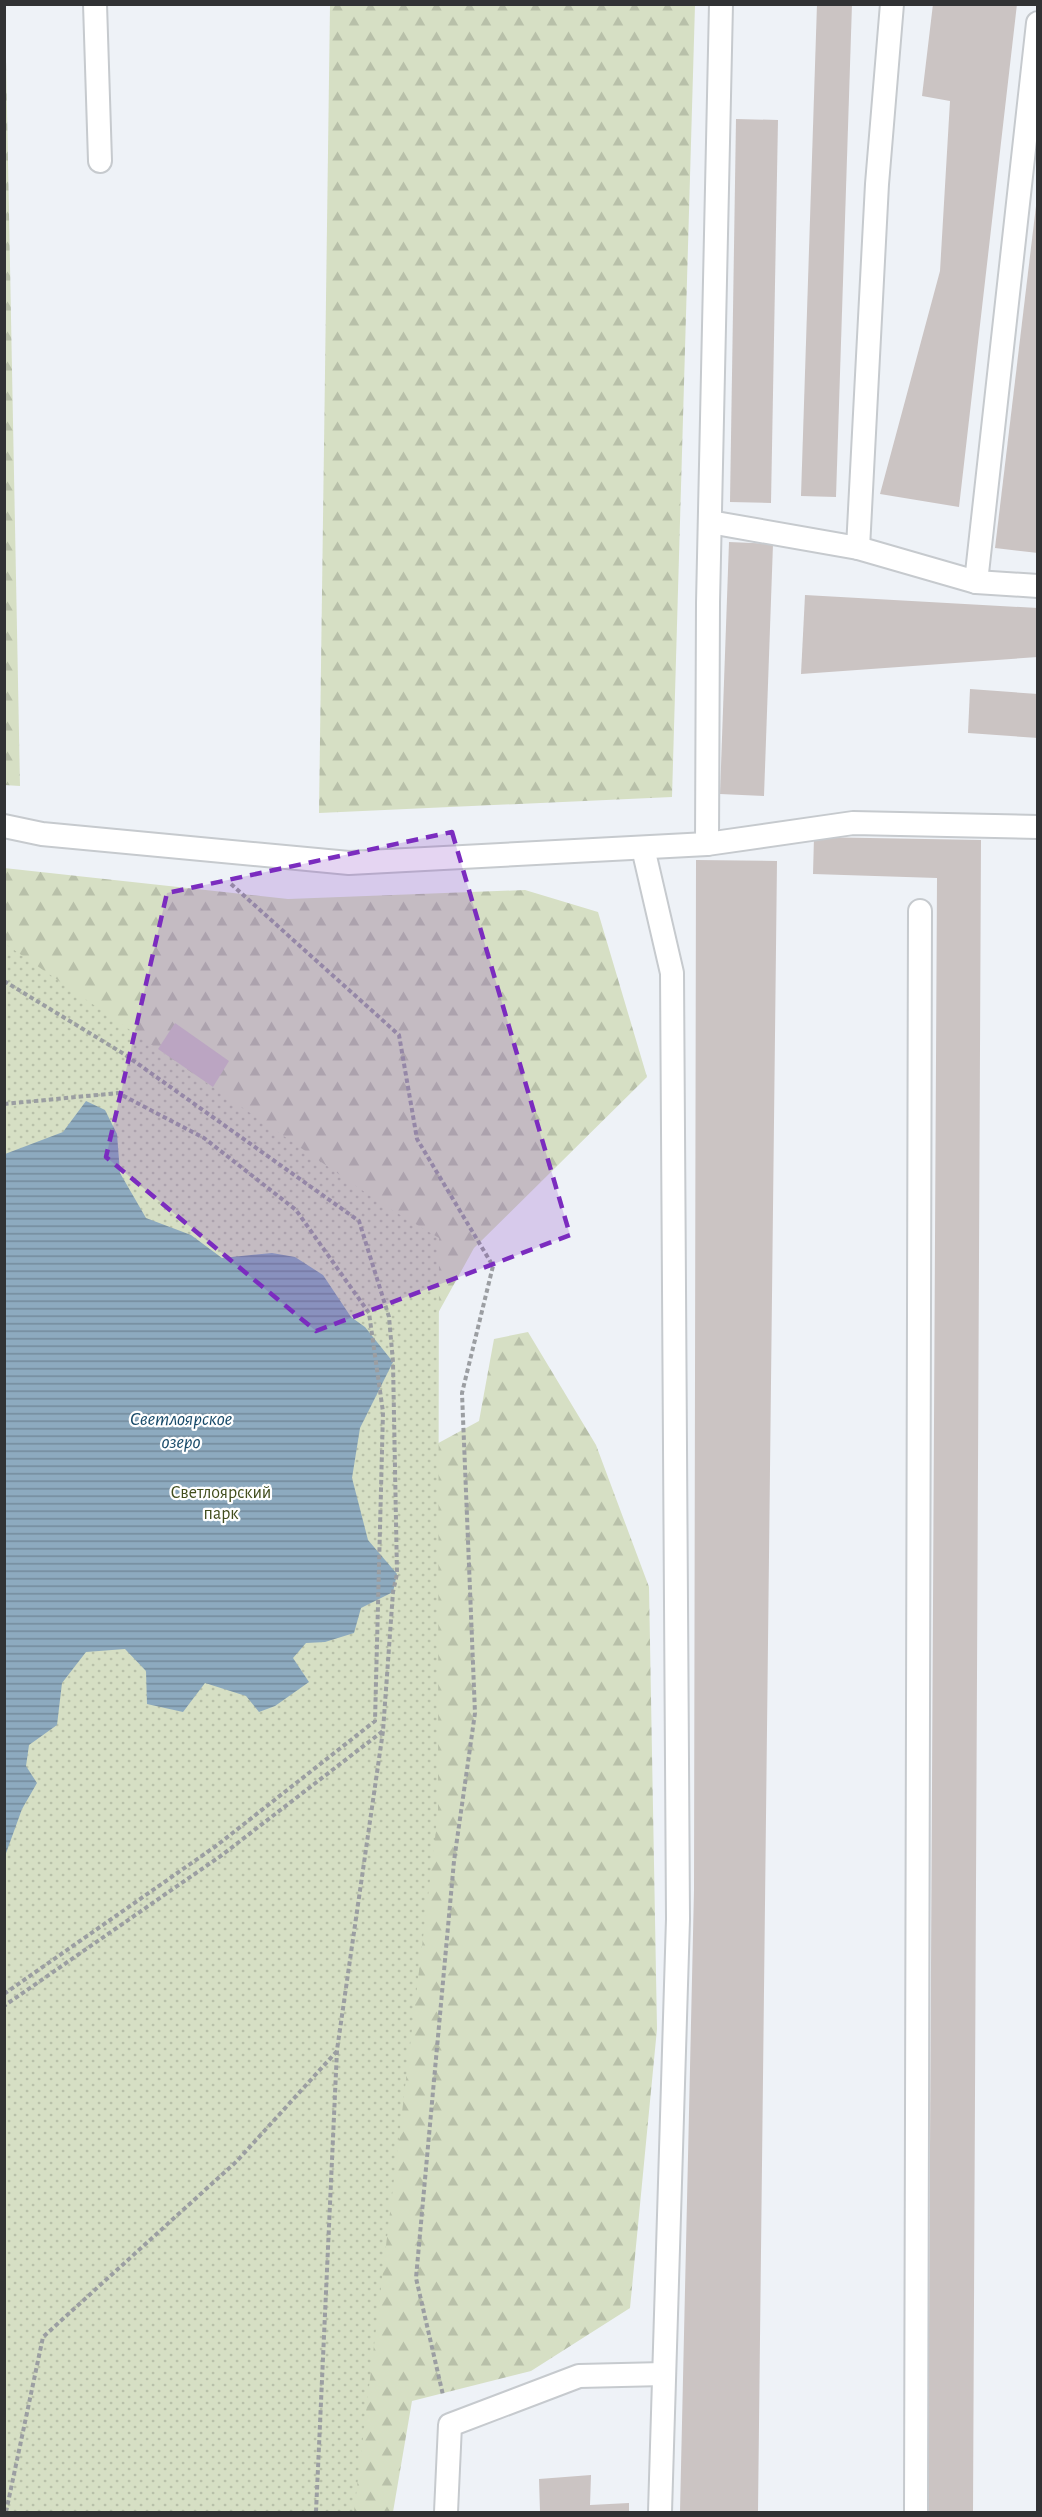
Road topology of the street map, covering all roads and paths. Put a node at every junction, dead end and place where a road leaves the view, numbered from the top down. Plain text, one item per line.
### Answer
1 (95, 4) edge
2 (721, 4) edge
3 (892, 4) edge
4 (1038, 23) edge
5 (100, 161) dead end
6 (710, 522) junction
7 (858, 548) junction
8 (976, 582) junction
9 (1038, 586) edge
10 (4, 826) edge
11 (1038, 826) edge
12 (707, 844) junction
13 (191, 848) junction
14 (643, 848) junction
15 (920, 911) dead end
16 (4, 981) edge
17 (4, 1104) edge
18 (383, 1731) junction
19 (4, 1994) edge
20 (4, 2006) edge
21 (337, 2050) junction
22 (664, 2374) junction
23 (450, 2425) junction
24 (6, 2512) edge
25 (316, 2512) edge
26 (446, 2512) edge
27 (660, 2512) edge
28 (916, 2512) edge

1 - 5 lane
2 - 6 lane
3 - 7 lane
4 - 8 lane
6 - 7 lane
6 - 12 lane
7 - 8 lane
8 - 9 lane
10 - 13 lane
11 - 12 lane
12 - 14 lane
13 - 14 lane
13 - 23 path
14 - 22 lane
15 - 28 lane
16 - 18 path
17 - 19 path
18 - 20 path
18 - 21 path
21 - 24 path
21 - 25 path
22 - 23 lane
22 - 27 lane
23 - 26 lane

